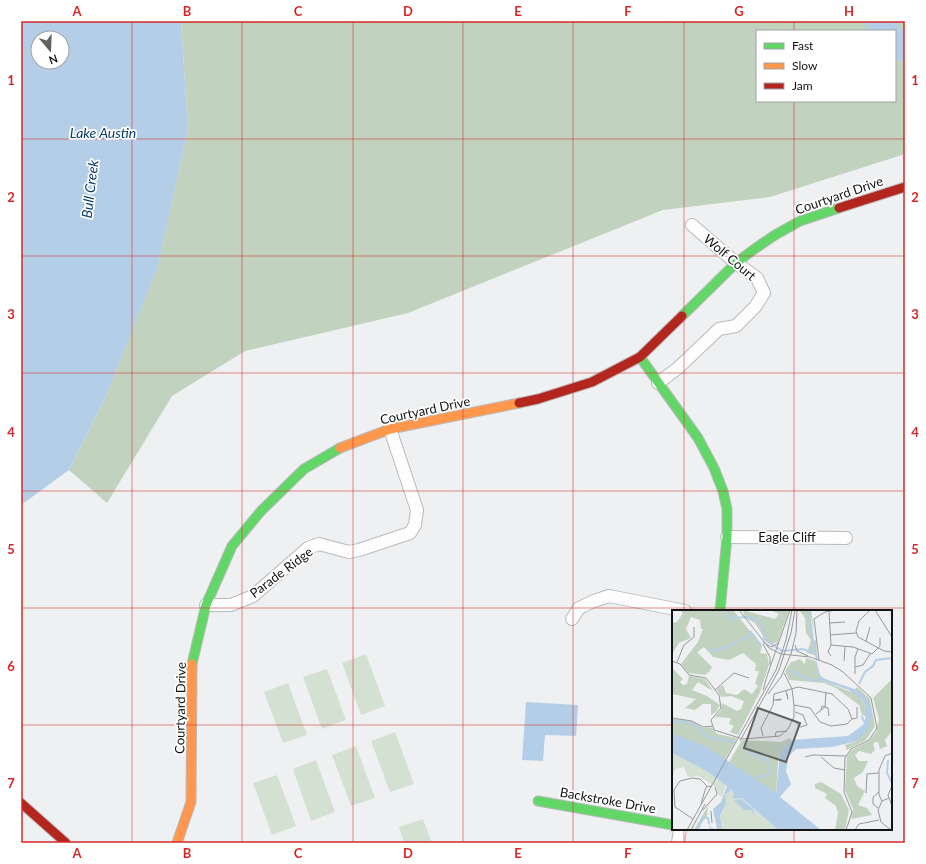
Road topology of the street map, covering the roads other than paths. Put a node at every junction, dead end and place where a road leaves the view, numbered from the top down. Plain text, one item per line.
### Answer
1 (905, 187) edge
2 (692, 225) dead end
3 (736, 263) junction
4 (640, 357) junction
5 (658, 383) junction
6 (390, 429) junction
7 (727, 537) junction
8 (846, 538) dead end
9 (206, 605) junction
10 (681, 610) edge
11 (720, 610) edge
12 (572, 619) dead end
13 (538, 801) dead end
14 (21, 803) edge
15 (672, 825) edge
16 (680, 830) edge
17 (66, 843) edge
18 (177, 843) edge
19 (678, 843) edge

1 - 3 street, Courtyard Drive
2 - 3 street, Wolf Court
3 - 4 street, Courtyard Drive
3 - 5 street, Wolf Court
4 - 5 street
4 - 6 street, Courtyard Drive
5 - 7 street
6 - 9 street, Courtyard Drive
6 - 9 street, Parade Ridge
7 - 8 street, Eagle Cliff
7 - 11 street
9 - 18 street, Courtyard Drive
10 - 12 street
13 - 15 street, Backstroke Drive
14 - 17 street
16 - 19 street

